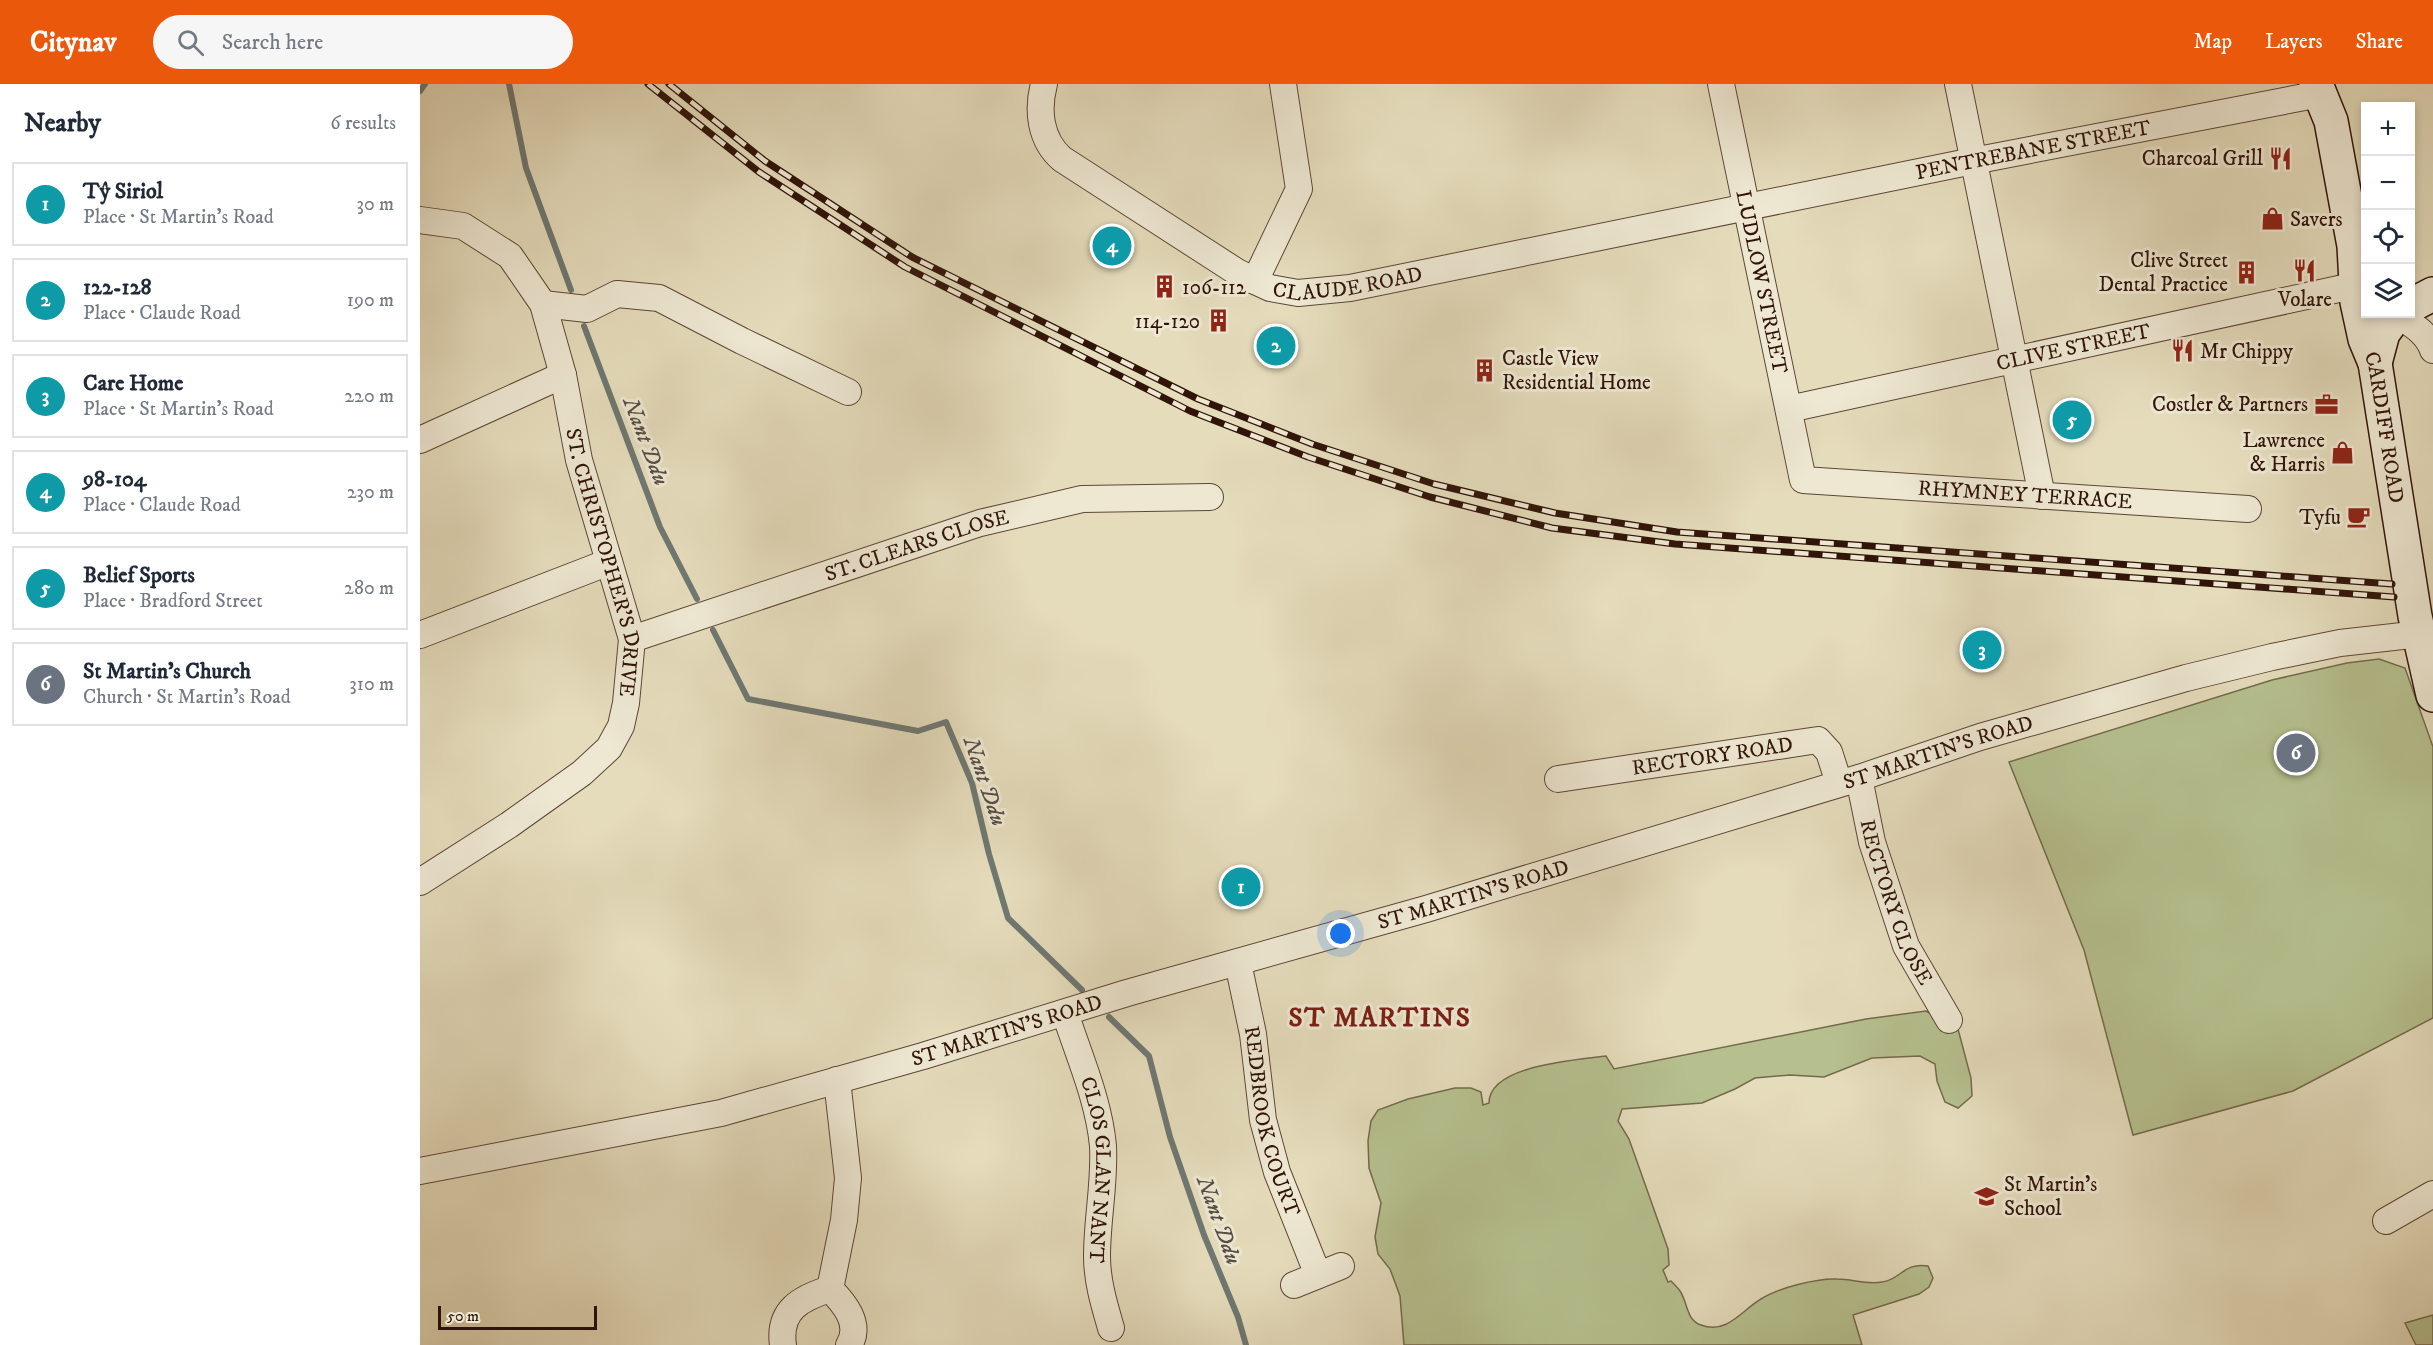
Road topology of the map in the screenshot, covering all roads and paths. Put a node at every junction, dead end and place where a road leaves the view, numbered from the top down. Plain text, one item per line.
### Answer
1 (1044, 84) edge
2 (1282, 84) edge
3 (1721, 84) edge
4 (1958, 84) edge
5 (2318, 89) edge
6 (1973, 161) junction
7 (1746, 208) junction
8 (420, 220) edge
9 (1255, 281) junction
10 (2361, 286) edge
11 (2433, 294) edge
12 (2415, 303) edge
13 (543, 304) junction
14 (2393, 318) edge
15 (2402, 318) edge
16 (2433, 350) edge
17 (2013, 360) junction
18 (2376, 363) junction
19 (563, 375) junction
20 (848, 392) dead end
21 (1789, 409) junction
22 (420, 440) edge
23 (1803, 480) joint
24 (1210, 496) dead end
25 (2042, 496) junction
26 (2248, 508) dead end
27 (609, 562) junction
28 (420, 635) edge
29 (632, 639) junction
30 (2425, 644) edge
31 (2433, 694) edge
32 (1558, 779) dead end
33 (1849, 781) junction
34 (420, 882) edge
35 (1238, 963) junction
36 (1065, 1013) junction
37 (1949, 1020) dead end
38 (837, 1080) junction
39 (420, 1171) edge
40 (2433, 1194) edge
41 (2386, 1221) dead end
42 (1294, 1284) dead end
43 (830, 1289) junction
44 (1111, 1328) dead end
45 (783, 1345) edge
46 (849, 1345) edge

1 - 9 street, CLAUDE ROAD
2 - 9 street
3 - 7 street, LUDLOW STREET
4 - 6 street
5 - 6 street, PENTREBANE STREET
5 - 10 main road, CARDIFF ROAD
6 - 7 street, PENTREBANE STREET
6 - 17 street
7 - 9 street, CLAUDE ROAD
7 - 21 street, LUDLOW STREET
8 - 13 street, ST. CHRISTOPHER'S DRIVE
10 - 17 street, CLIVE STREET
10 - 18 main road, CARDIFF ROAD
11 - 12 main road
13 - 19 street, ST. CHRISTOPHER'S DRIVE
13 - 20 street
14 - 18 main road
15 - 16 street
17 - 21 street, CLIVE STREET
17 - 25 street
18 - 30 main road, CARDIFF ROAD
19 - 22 street
19 - 27 street, ST. CHRISTOPHER'S DRIVE
21 - 23 street, LUDLOW STREET
23 - 25 street, RHYMNEY TERRACE
24 - 29 street, ST. CLEARS CLOSE
25 - 26 street, RHYMNEY TERRACE
27 - 28 street
27 - 29 street, ST. CHRISTOPHER'S DRIVE
29 - 34 street, ST. CHRISTOPHER'S DRIVE
30 - 31 main road, CARDIFF ROAD
30 - 33 street, ST MARTIN'S ROAD
32 - 33 street, RECTORY ROAD
33 - 35 street, ST MARTIN'S ROAD
33 - 37 street, RECTORY CLOSE
35 - 36 street, ST MARTIN'S ROAD
35 - 42 street, REDBROOK COURT
36 - 38 street, ST MARTIN'S ROAD
36 - 44 street, CLOS GLAN NANT
38 - 39 street, ST MARTIN'S ROAD
38 - 43 street
40 - 41 street
43 - 45 street
43 - 46 street

